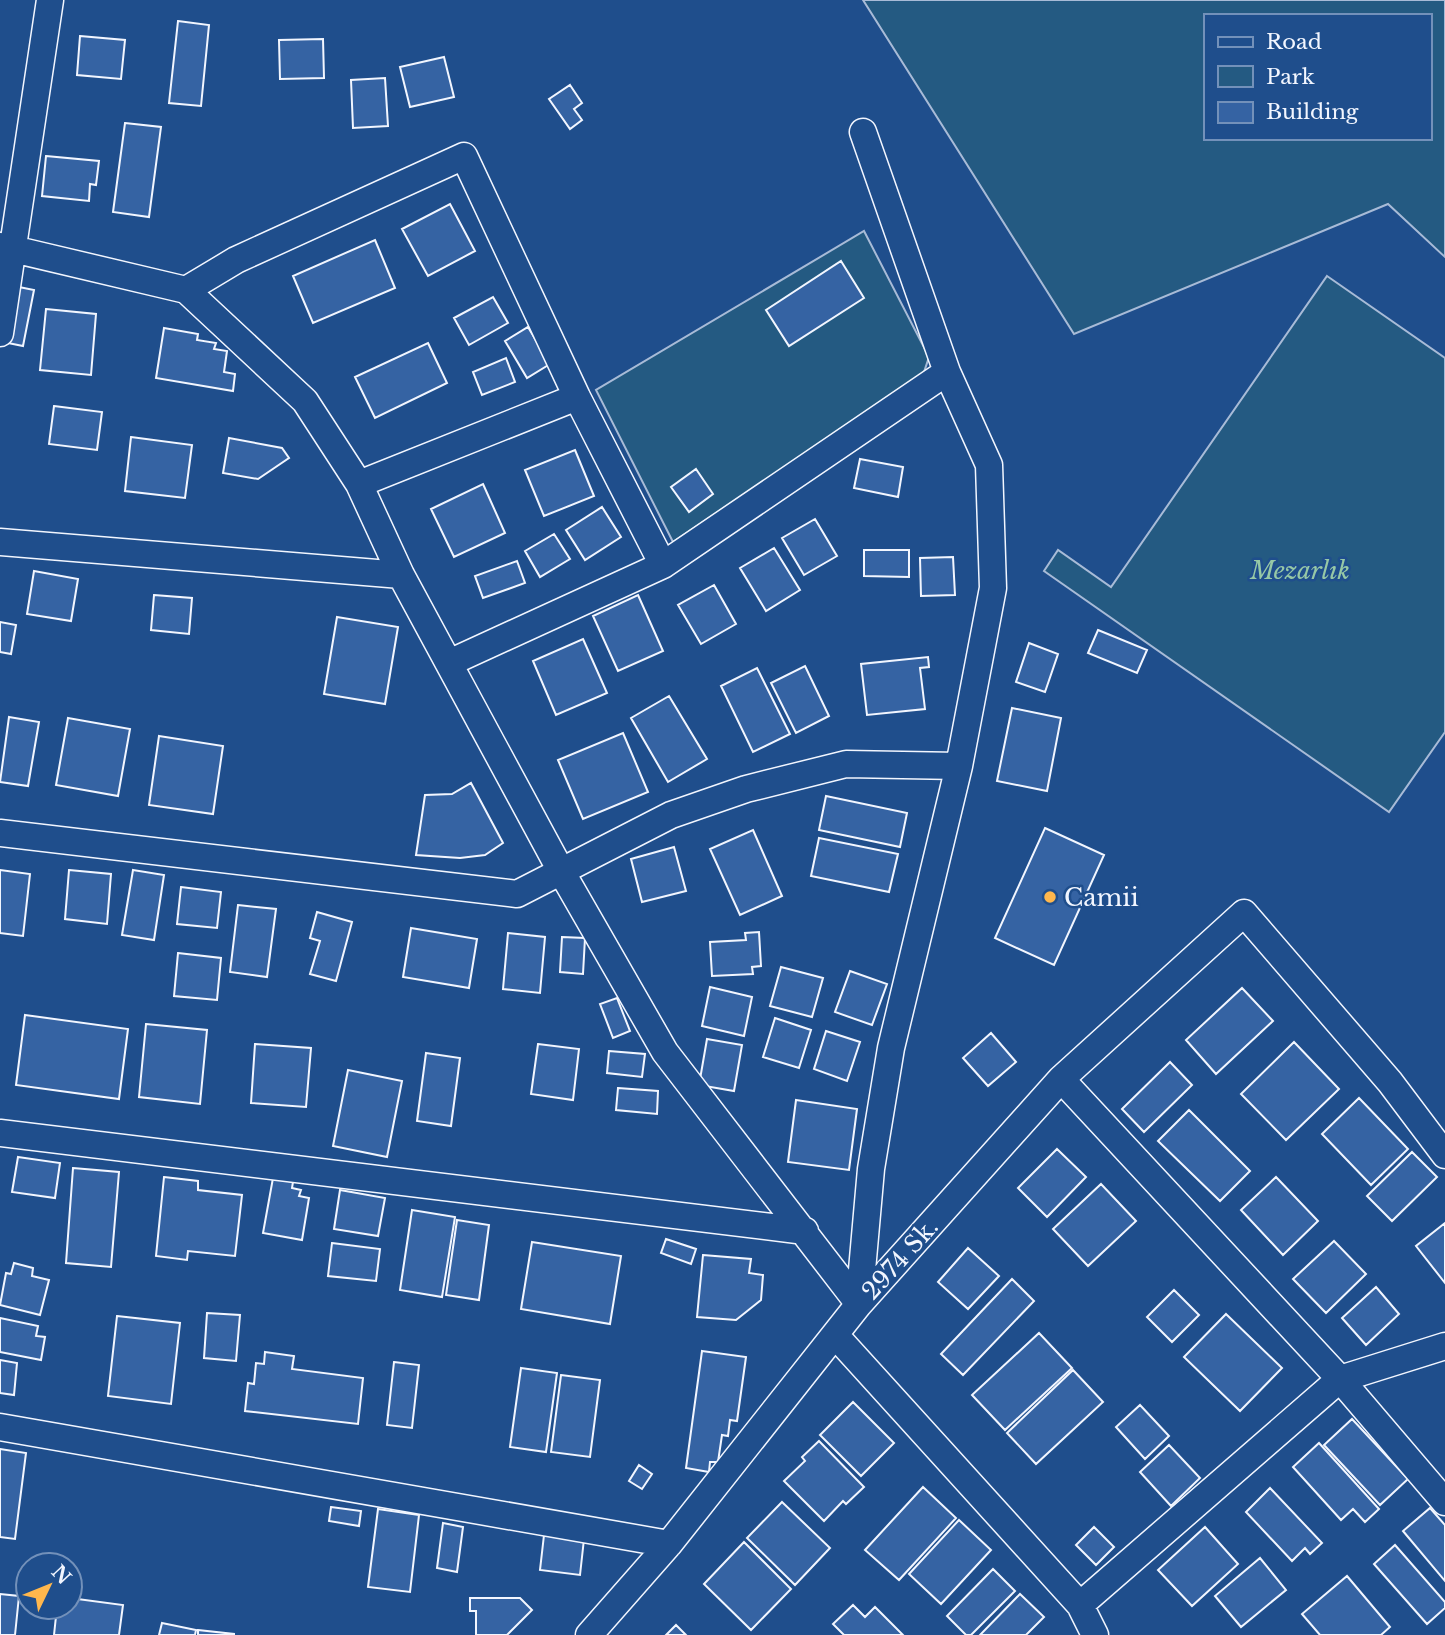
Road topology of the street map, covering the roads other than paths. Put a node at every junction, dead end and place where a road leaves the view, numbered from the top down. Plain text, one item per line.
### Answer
1 (50, 0) edge
2 (863, 132) dead end
3 (6, 247) edge
4 (186, 290) junction
5 (0, 333) edge
6 (947, 372) junction
7 (577, 397) junction
8 (359, 484) junction
9 (0, 542) edge
10 (663, 565) junction
11 (401, 575) junction
12 (449, 663) junction
13 (959, 766) junction
14 (0, 833) edge
15 (561, 872) junction
16 (1061, 1079) junction
17 (0, 1133) edge
18 (1445, 1155) edge
19 (805, 1231) junction
20 (859, 1304) junction
21 (836, 1336) junction
22 (1445, 1346) edge
23 (1340, 1379) junction
24 (0, 1427) edge
25 (1445, 1503) edge
26 (668, 1544) junction
27 (1080, 1605) junction
28 (589, 1635) edge
29 (1095, 1635) edge

1 - 3 street
2 - 6 street
3 - 4 street
3 - 5 street
4 - 7 street
4 - 8 street
6 - 10 street
6 - 13 street
7 - 8 street
7 - 10 street
8 - 11 street
9 - 11 street
10 - 12 street
11 - 12 street
12 - 15 street
13 - 15 street
13 - 20 street
14 - 15 street
15 - 19 street
16 - 18 street, 2974 Sk.
16 - 20 street, 2974 Sk.
16 - 23 street
17 - 19 street
19 - 20 street
20 - 21 street, 2974 Sk.
21 - 26 street, 2974 Sk.
21 - 27 street
22 - 23 street
23 - 25 street
23 - 27 street
24 - 26 street
26 - 28 street, 2974 Sk.
27 - 29 street

